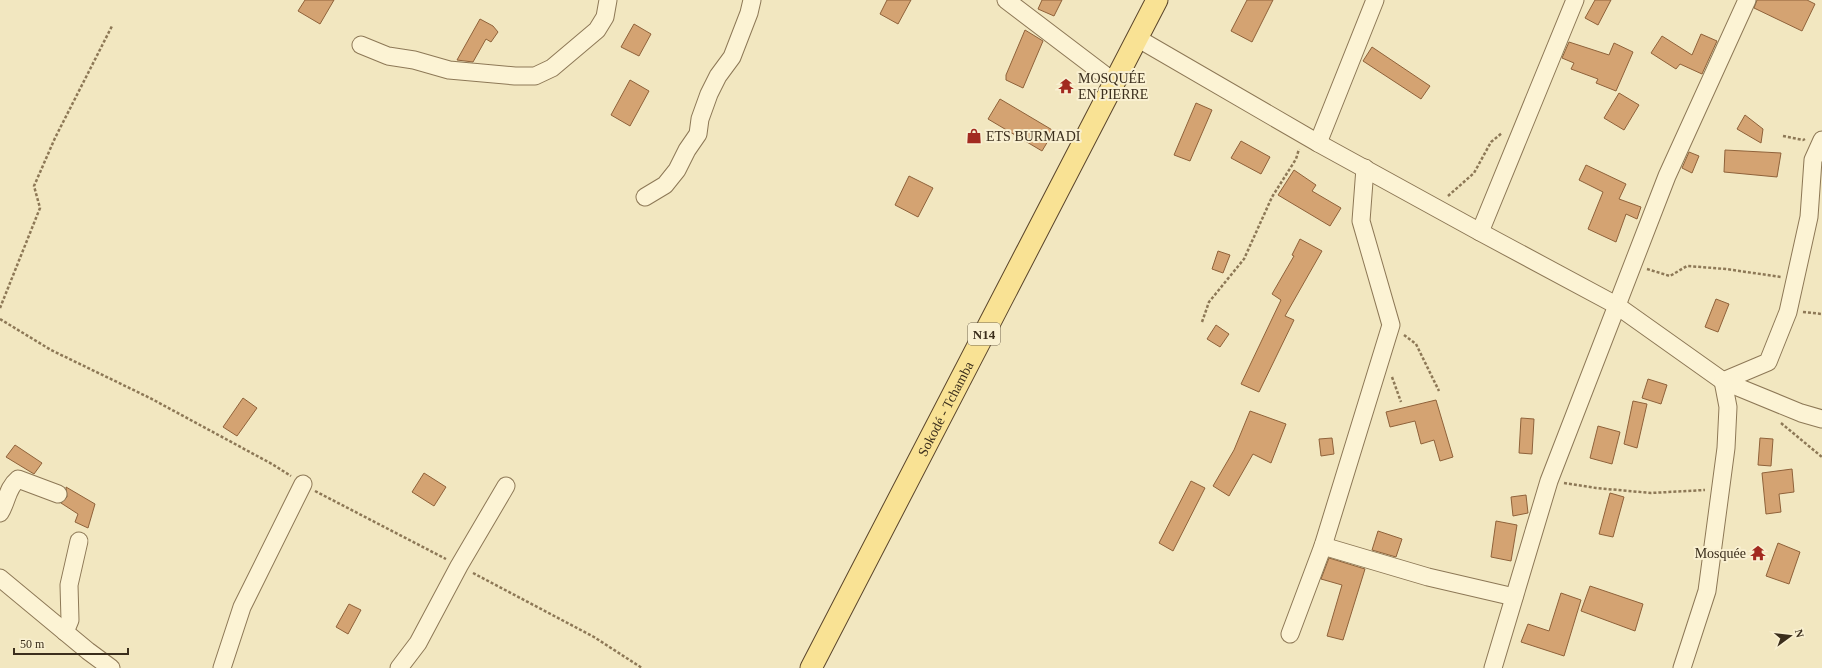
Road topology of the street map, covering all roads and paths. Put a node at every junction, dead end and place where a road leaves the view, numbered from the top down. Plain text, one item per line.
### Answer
1 (608, 0) edge
2 (752, 0) edge
3 (1006, 0) edge
4 (1157, 0) edge
5 (1376, 0) edge
6 (1575, 0) edge
7 (1747, 0) edge
8 (112, 26) dead end
9 (1138, 38) junction
10 (361, 45) dead end
11 (1114, 82) junction
12 (1504, 128) dead end
13 (1301, 133) junction
14 (1783, 136) dead end
15 (1816, 139) edge
16 (1318, 142) junction
17 (1365, 168) junction
18 (645, 197) dead end
19 (1432, 206) junction
20 (1480, 232) junction
21 (1632, 265) junction
22 (1795, 280) junction
23 (1616, 306) junction
24 (0, 308) edge
25 (0, 319) edge
26 (1202, 322) dead end
27 (1391, 325) junction
28 (1723, 381) junction
29 (1439, 391) dead end
30 (1822, 419) edge
31 (1779, 421) dead end
32 (1822, 457) edge
33 (1549, 481) junction
34 (303, 484) junction
35 (506, 486) dead end
36 (1721, 489) junction
37 (58, 494) dead end
38 (0, 513) edge
39 (79, 541) dead end
40 (1323, 546) junction
41 (459, 566) junction
42 (0, 578) edge
43 (1514, 597) junction
44 (65, 632) junction
45 (1290, 634) dead end
46 (1688, 664) edge
47 (111, 668) edge
48 (222, 668) edge
49 (399, 668) edge
50 (642, 668) edge
51 (812, 668) edge
52 (1493, 668) edge

1 - 10 street
2 - 18 street
3 - 11 street
4 - 9 main road, Sokodé - Tchamba / N14
5 - 16 street
6 - 20 street
7 - 21 street
8 - 24 path
9 - 11 main road, Sokodé - Tchamba / N14
9 - 13 street
11 - 51 main road, Sokodé - Tchamba / N14
12 - 19 path
13 - 16 street
13 - 26 path
14 - 15 path
15 - 22 street
16 - 17 street
17 - 19 street
17 - 27 street
19 - 20 street
20 - 23 street
21 - 22 path
21 - 23 street
22 - 28 street
23 - 28 street
23 - 33 street
25 - 34 path
27 - 29 path
27 - 40 street
28 - 30 street
28 - 36 street
31 - 32 path
33 - 36 path
33 - 43 street
34 - 41 path
34 - 48 street
35 - 41 street
36 - 46 street
37 - 38 street
39 - 44 street
40 - 43 street
40 - 45 street
41 - 49 street
41 - 50 path
42 - 44 street
43 - 52 street
44 - 47 street

